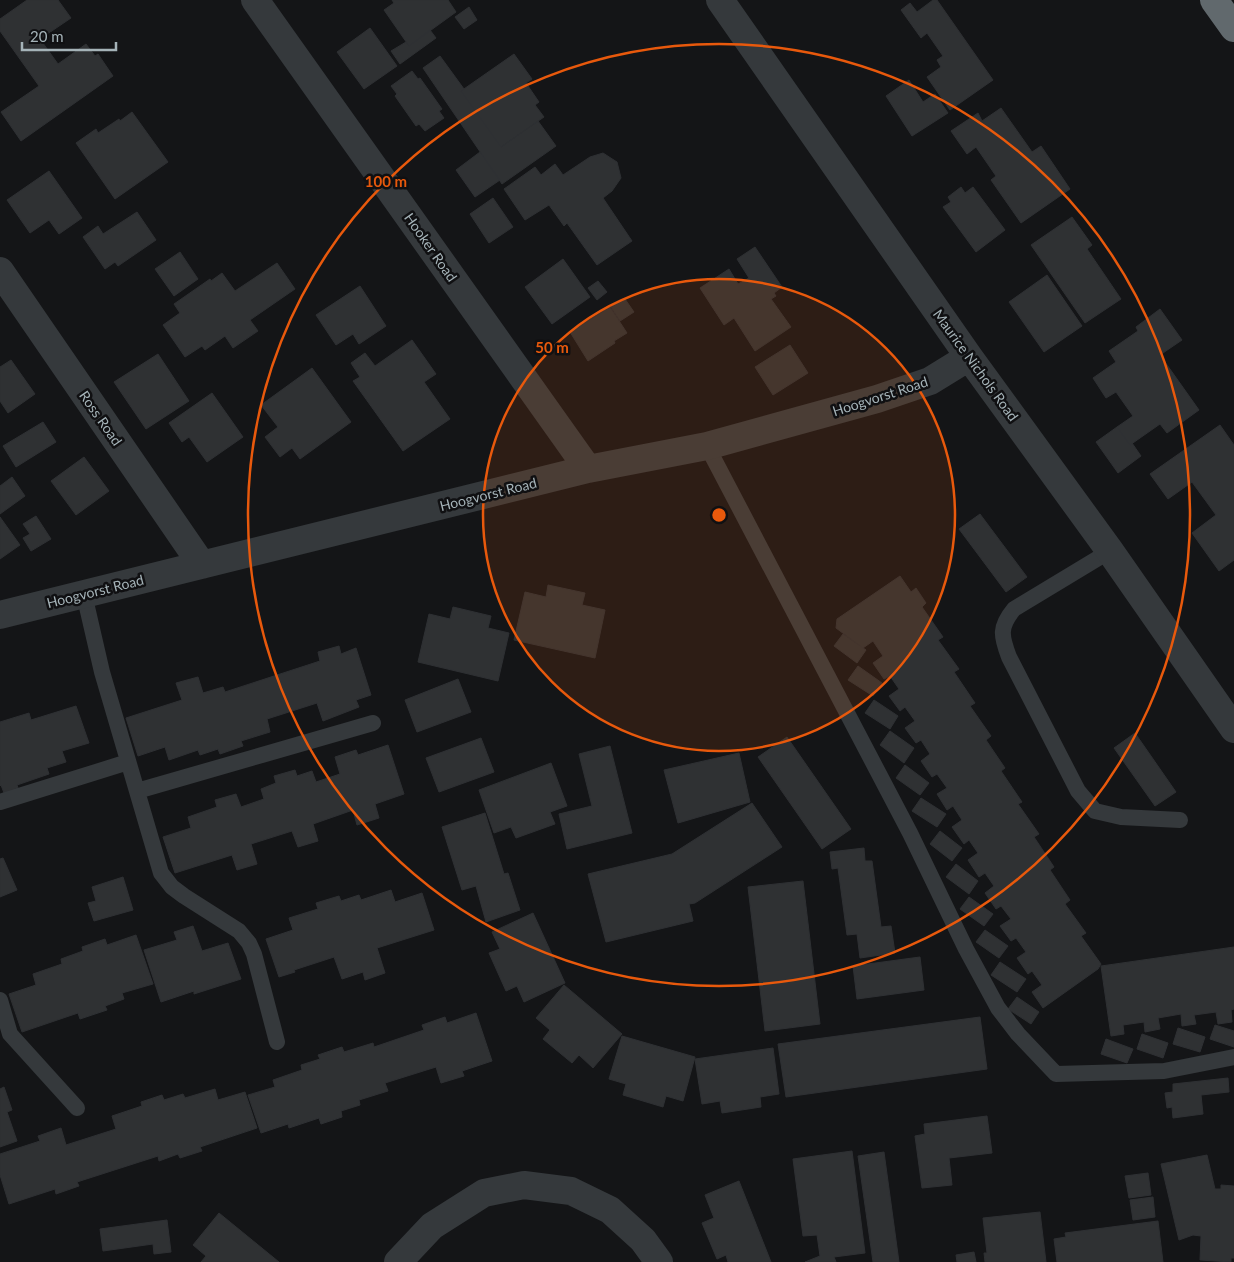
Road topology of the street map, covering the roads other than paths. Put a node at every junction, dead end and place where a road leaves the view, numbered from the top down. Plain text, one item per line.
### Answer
1 (255, 0) edge
2 (720, 0) edge
3 (1214, 0) edge
4 (1234, 28) edge
5 (0, 271) edge
6 (969, 357) junction
7 (707, 446) junction
8 (588, 469) junction
9 (1110, 551) junction
10 (202, 565) junction
11 (84, 594) junction
12 (0, 615) edge
13 (373, 723) dead end
14 (1234, 728) edge
15 (128, 762) junction
16 (137, 791) junction
17 (0, 802) edge
18 (1180, 820) dead end
19 (0, 1000) edge
20 (277, 1042) dead end
21 (1234, 1057) edge
22 (77, 1108) dead end
23 (398, 1262) edge
24 (658, 1262) edge

1 - 8 street, Hooker Road
2 - 6 street, Maurice Nichols Road
3 - 4 highway
5 - 10 street, Ross Road
6 - 7 street, Hoogvorst Road
6 - 9 street, Maurice Nichols Road
7 - 8 street, Hoogvorst Road
7 - 21 lane
8 - 10 street, Hoogvorst Road
9 - 14 street, Maurice Nichols Road
9 - 18 lane
10 - 11 street, Hoogvorst Road
11 - 12 street, Hoogvorst Road
11 - 15 lane
13 - 16 lane
15 - 16 lane
15 - 17 lane
16 - 20 lane
19 - 22 lane
23 - 24 street

